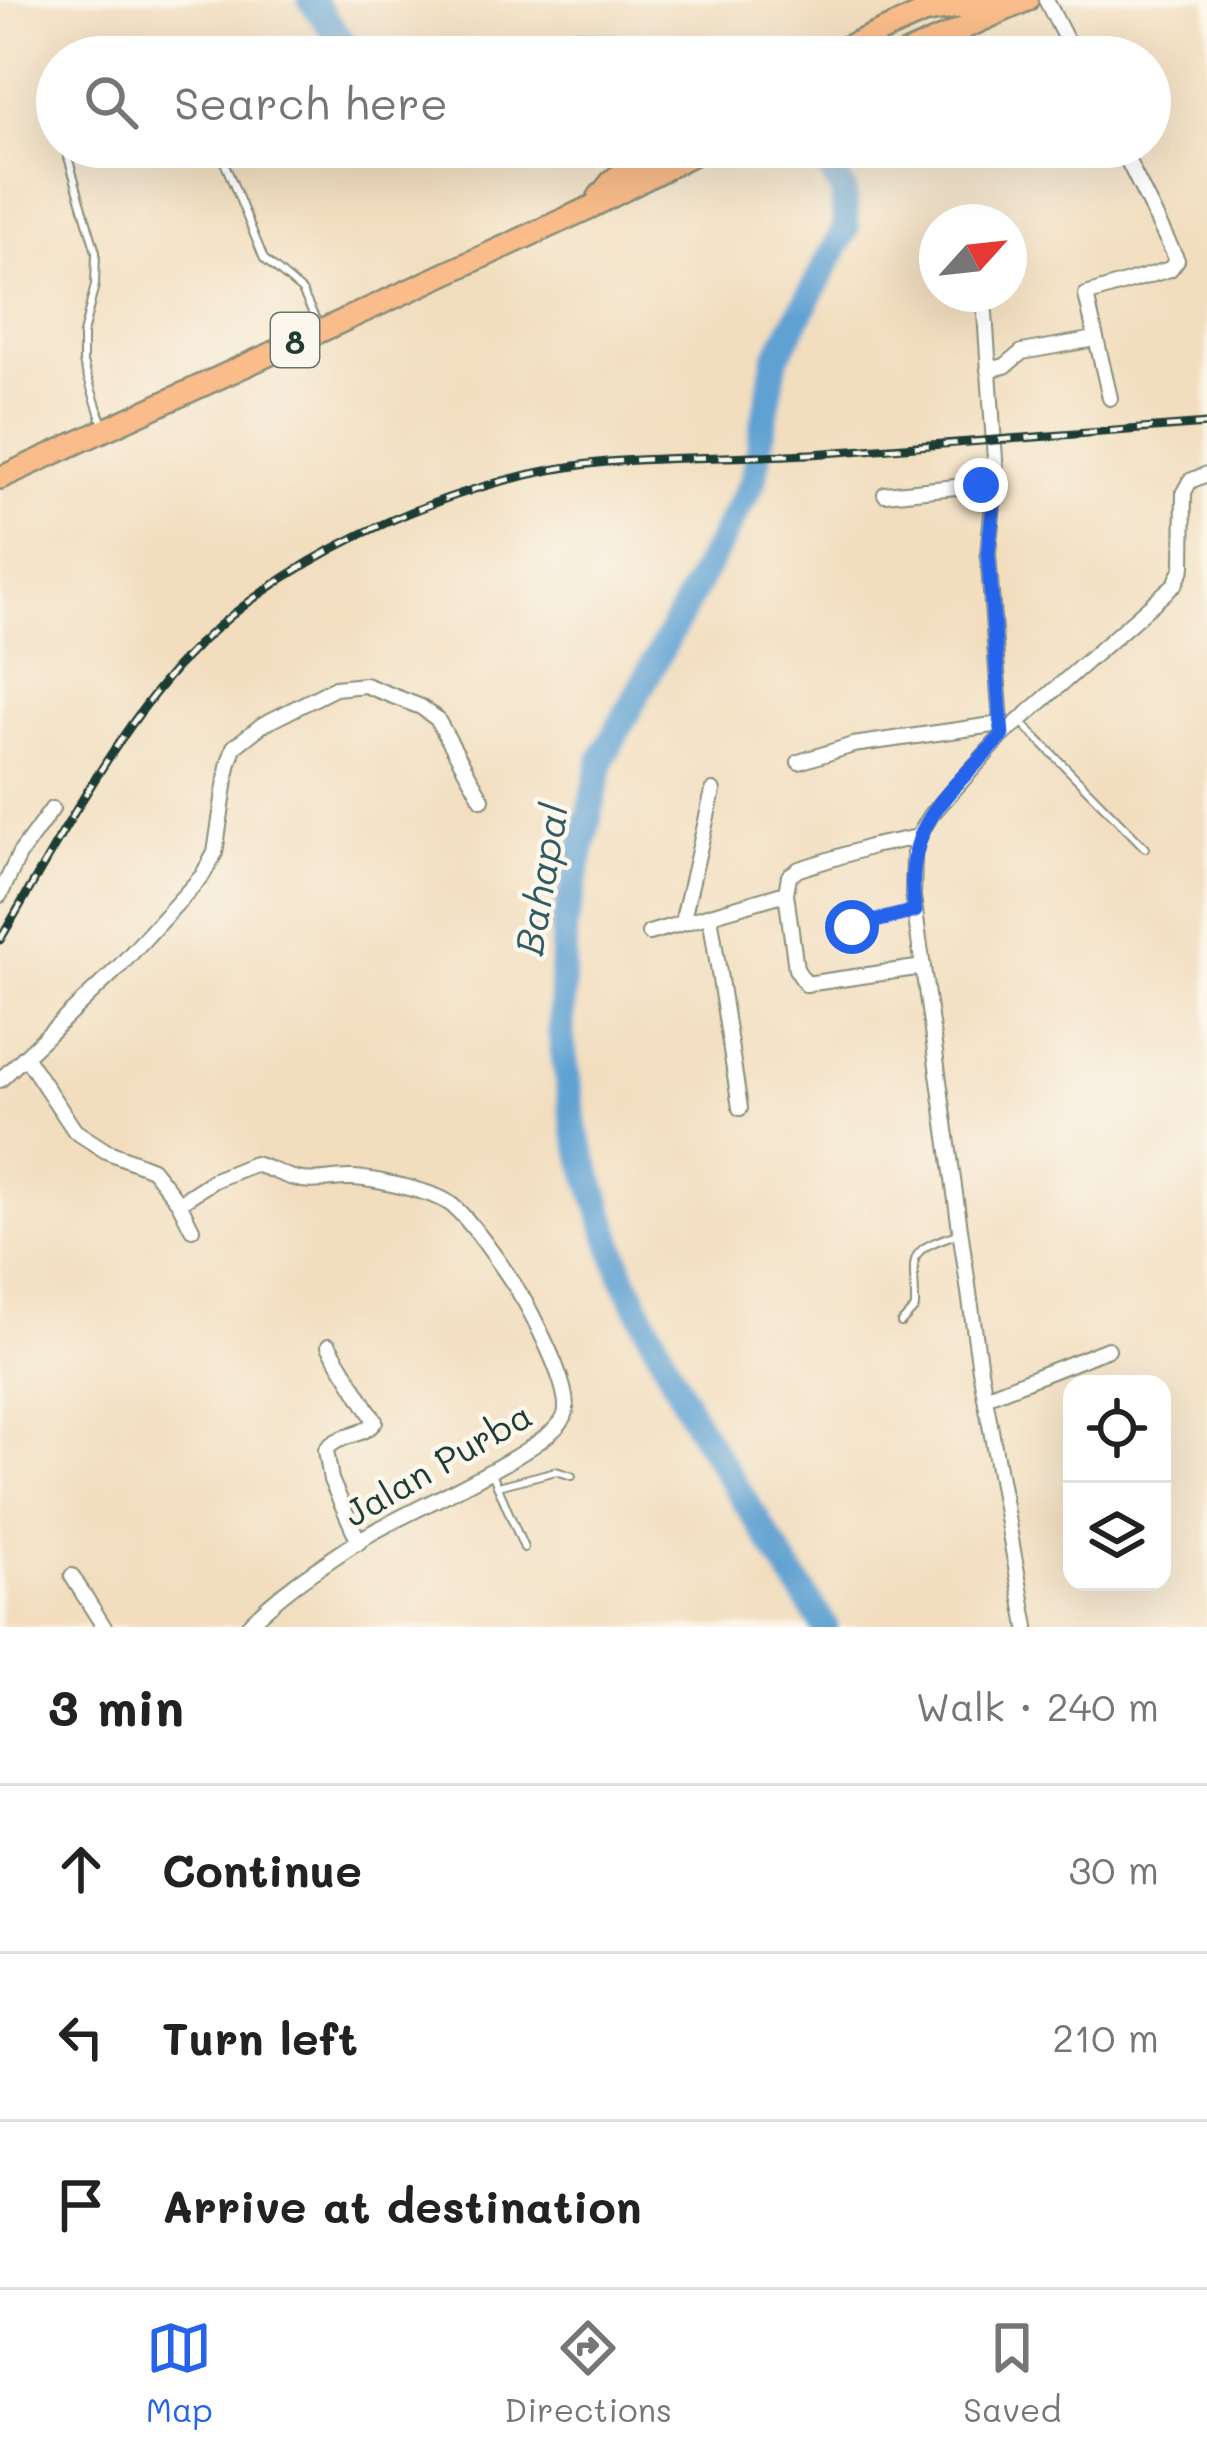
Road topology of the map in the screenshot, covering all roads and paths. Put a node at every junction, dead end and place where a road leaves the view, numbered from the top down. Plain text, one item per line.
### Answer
1 (1046, 0) edge
2 (974, 4) edge
3 (1018, 4) edge
4 (872, 36) edge
5 (946, 36) edge
6 (1064, 36) edge
7 (71, 168) edge
8 (227, 168) edge
9 (630, 168) edge
10 (666, 168) edge
11 (1131, 168) edge
12 (591, 207) junction
13 (986, 313) dead end
14 (320, 328) junction
15 (1095, 339) junction
16 (988, 370) junction
17 (1109, 398) dead end
18 (104, 429) junction
19 (1207, 474) edge
20 (0, 478) edge
21 (996, 483) junction
22 (885, 494) dead end
23 (1019, 721) junction
24 (1001, 730) junction
25 (800, 762) dead end
26 (713, 791) dead end
27 (482, 799) dead end
28 (52, 809) dead end
29 (918, 837) junction
30 (1145, 848) dead end
31 (786, 893) junction
32 (0, 895) edge
33 (915, 911) junction
34 (710, 915) junction
35 (682, 923) junction
36 (852, 927) dead end
37 (649, 933) dead end
38 (923, 968) junction
39 (25, 1056) junction
40 (0, 1080) edge
41 (740, 1108) dead end
42 (179, 1203) junction
43 (192, 1228) dead end
44 (961, 1233) junction
45 (902, 1323) dead end
46 (329, 1346) dead end
47 (1108, 1349) dead end
48 (985, 1397) junction
49 (490, 1469) junction
50 (572, 1476) dead end
51 (497, 1486) junction
52 (359, 1542) junction
53 (524, 1548) dead end
54 (72, 1576) dead end
55 (104, 1627) edge
56 (247, 1627) edge
57 (1027, 1627) edge

1 - 6 street
2 - 3 highway
2 - 4 highway
3 - 5 highway
7 - 18 lane
8 - 14 lane
9 - 12 highway, 8
10 - 12 highway, 8
11 - 15 street
12 - 14 highway, 8
13 - 16 street
14 - 18 highway, 8
15 - 16 street
15 - 17 street
16 - 21 street
18 - 20 highway, 8
19 - 23 street
21 - 22 street
21 - 24 street
23 - 24 street
23 - 30 lane
24 - 25 street
24 - 29 street
26 - 35 street
27 - 39 street
28 - 32 street
29 - 31 street
29 - 33 street
31 - 34 street
31 - 38 street
33 - 36 lane
33 - 38 street
34 - 35 street
34 - 41 street
35 - 37 street
38 - 44 street
39 - 40 street
39 - 42 street
42 - 43 street
42 - 49 street, Jalan Purba
44 - 45 lane
44 - 48 street
46 - 52 street
47 - 48 street
48 - 57 street
49 - 51 lane
49 - 52 street, Jalan Purba
50 - 51 lane
51 - 53 lane
52 - 56 street, Jalan Purba
54 - 55 street

